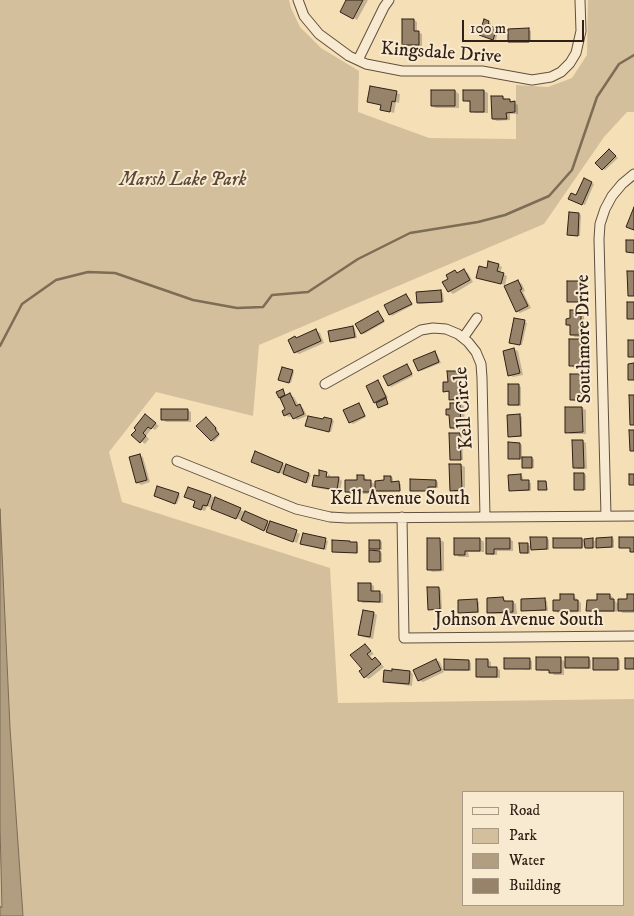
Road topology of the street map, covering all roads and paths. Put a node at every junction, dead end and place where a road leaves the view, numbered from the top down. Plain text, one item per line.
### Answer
1 (298, 0) edge
2 (390, 0) edge
3 (580, 0) edge
4 (358, 60) junction
5 (634, 174) edge
6 (477, 318) dead end
7 (463, 338) junction
8 (325, 384) dead end
9 (177, 461) dead end
10 (486, 516) junction
11 (606, 516) junction
12 (634, 516) edge
13 (402, 517) junction
14 (634, 636) edge

1 - 4 street, Kingsdale Drive
2 - 4 street
3 - 4 street, Kingsdale Drive
5 - 11 street, Southmore Drive
6 - 7 street
7 - 8 street, Kell Circle
7 - 10 street, Kell Circle
9 - 13 street, Kell Avenue South
10 - 11 street, Kell Avenue South
10 - 13 street, Kell Avenue South
11 - 12 street, Kell Avenue South
13 - 14 street, Johnson Avenue South

